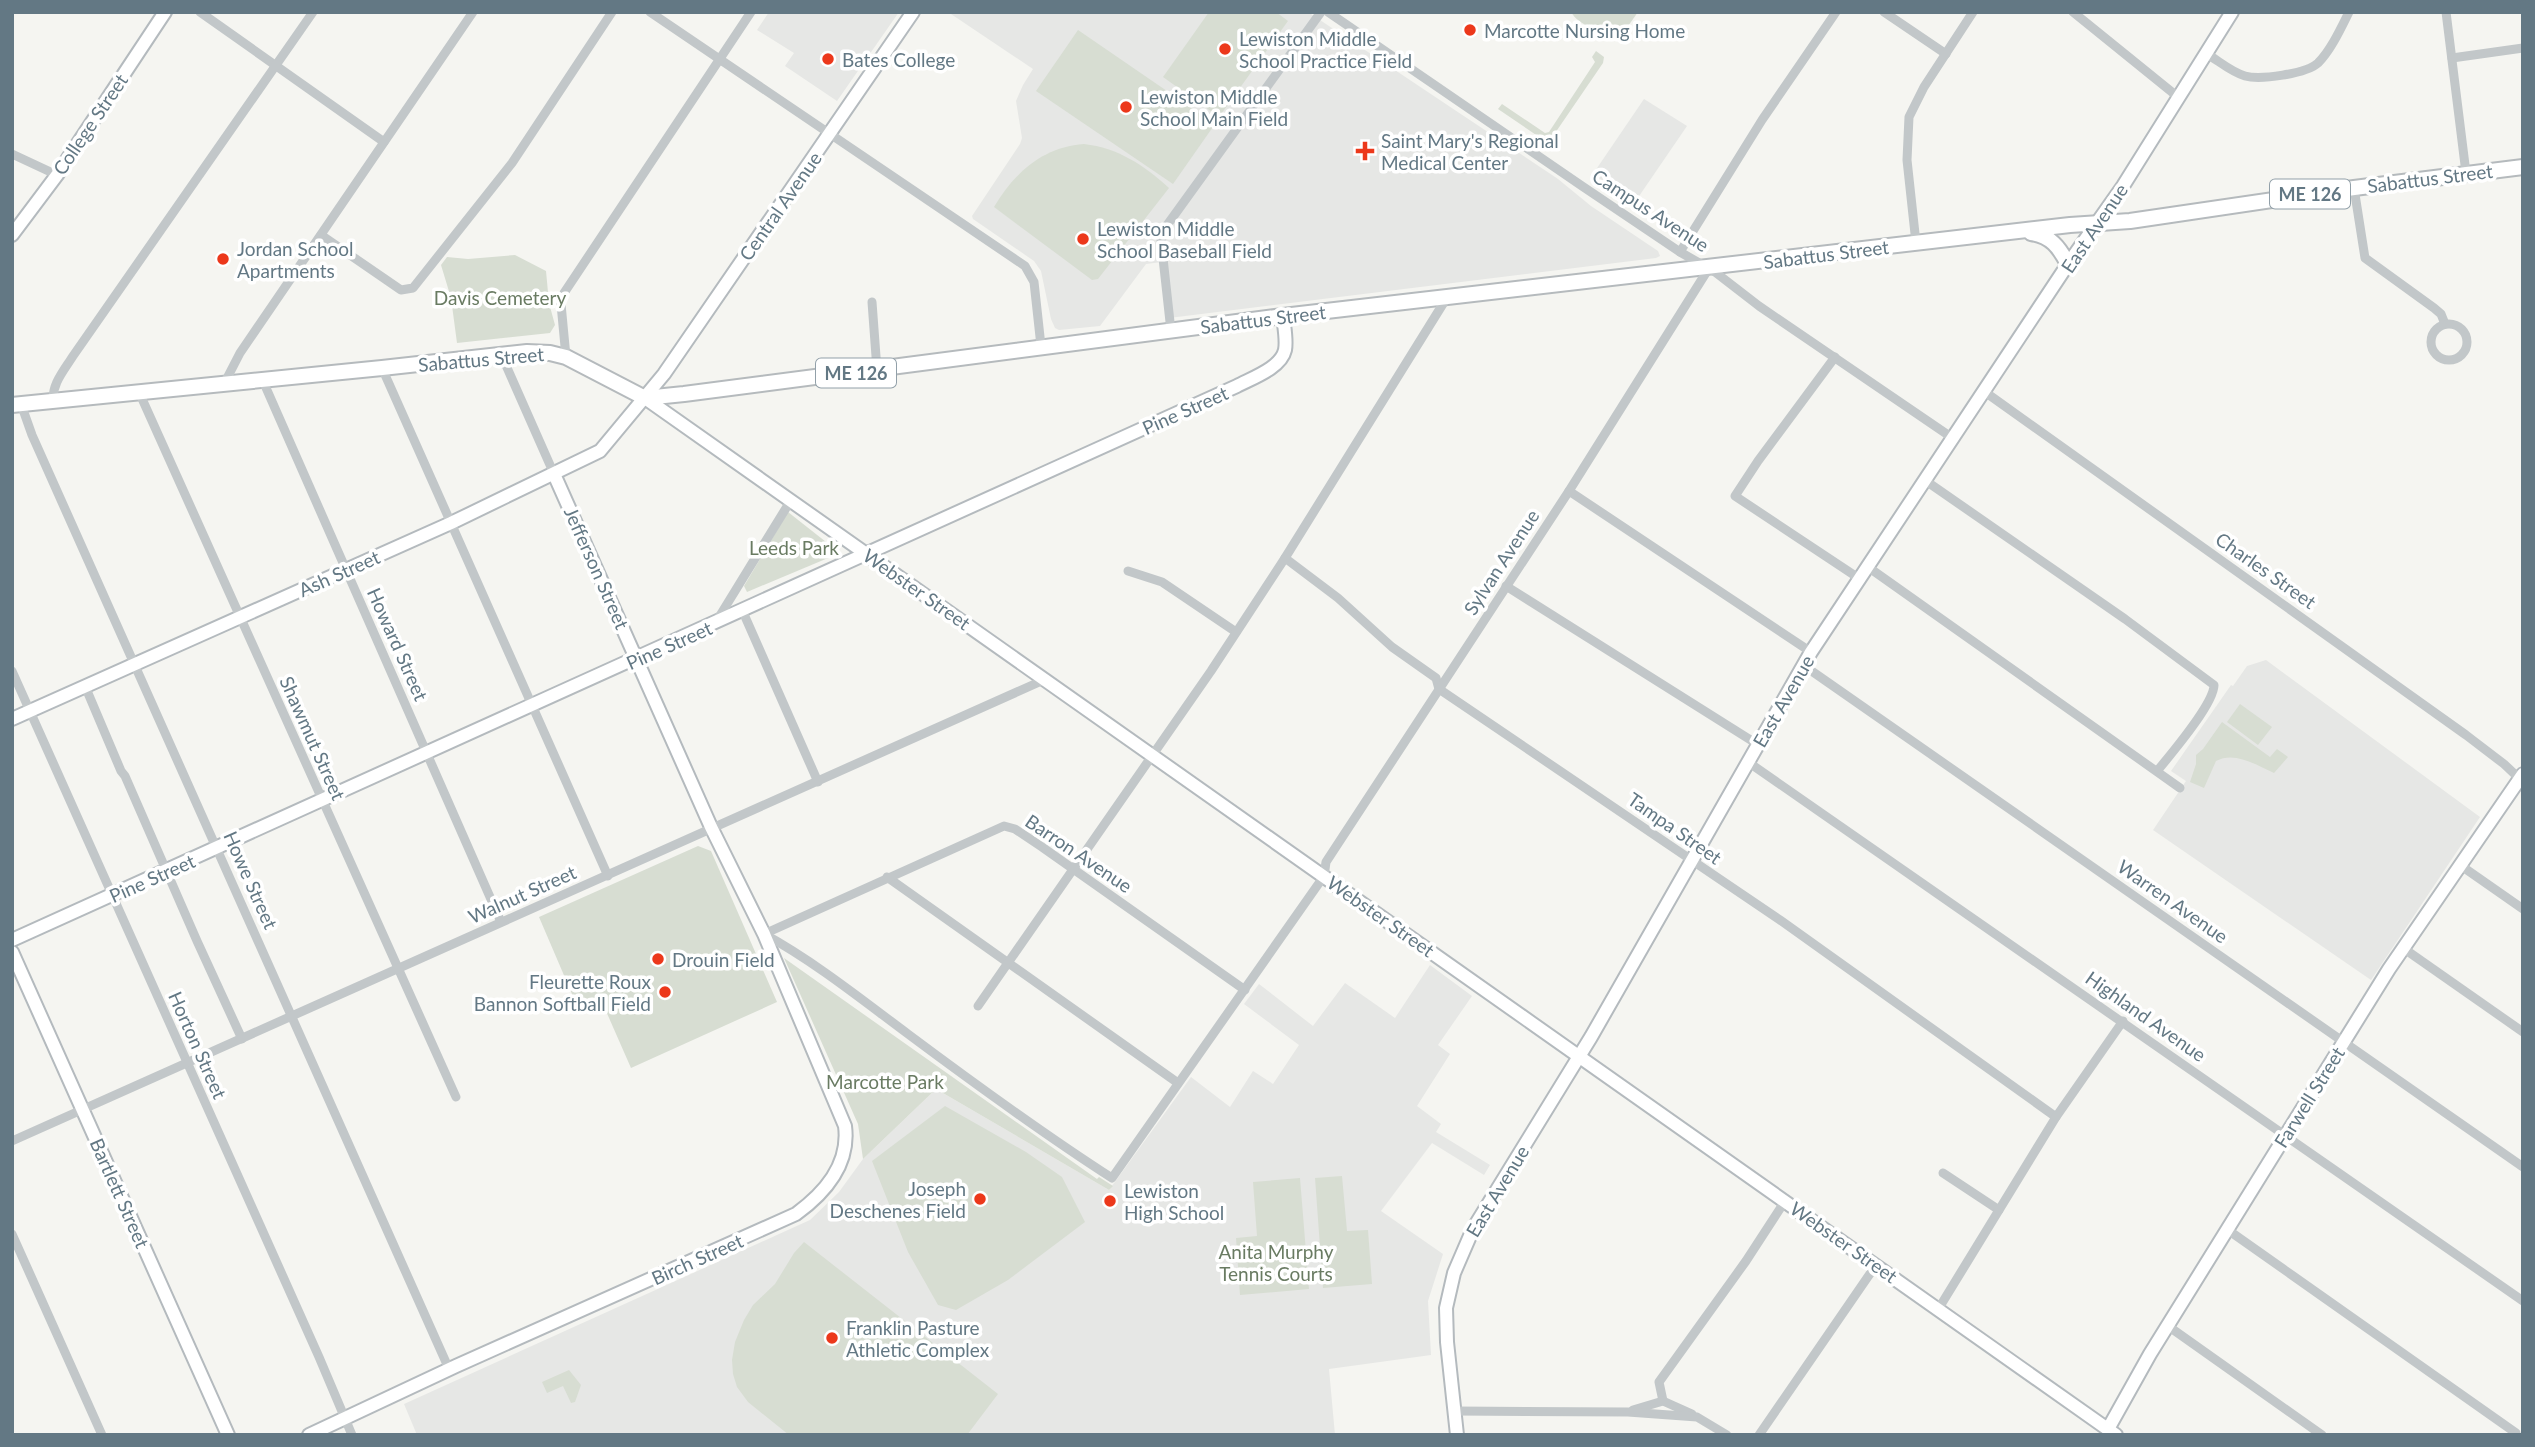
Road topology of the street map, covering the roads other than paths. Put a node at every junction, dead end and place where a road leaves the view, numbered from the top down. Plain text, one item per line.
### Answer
1 (165, 12) edge
2 (200, 12) edge
3 (313, 12) edge
4 (473, 12) edge
5 (612, 12) edge
6 (650, 12) edge
7 (751, 12) edge
8 (914, 12) edge
9 (1321, 12) edge
10 (1328, 12) edge
11 (1836, 12) edge
12 (1884, 12) edge
13 (1973, 12) edge
14 (2073, 12) edge
15 (2232, 12) edge
16 (2350, 12) edge
17 (2446, 12) edge
18 (2523, 48) edge
19 (1946, 54) junction
20 (2207, 54) junction
21 (2452, 58) junction
22 (718, 60) junction
23 (275, 66) junction
24 (2178, 97) junction
25 (829, 135) junction
26 (384, 142) junction
27 (12, 154) edge
28 (2523, 166) edge
29 (2466, 173) junction
30 (57, 175) junction
31 (2354, 188) junction
32 (2098, 222) junction
33 (2019, 231) junction
34 (321, 234) junction
35 (12, 235) edge
36 (1916, 243) junction
37 (1680, 252) junction
38 (2068, 264) junction
39 (1709, 268) junction
40 (1446, 299) junction
41 (872, 302) dead end
42 (1283, 316) junction
43 (2445, 324) junction
44 (1171, 331) junction
45 (1041, 346) junction
46 (501, 354) junction
47 (566, 357) junction
48 (1835, 357) junction
49 (382, 368) junction
50 (877, 370) junction
51 (262, 381) junction
52 (223, 384) junction
53 (139, 392) junction
54 (1985, 392) junction
55 (645, 398) junction
56 (54, 402) junction
57 (17, 405) edge
58 (1955, 439) junction
59 (554, 474) junction
60 (1926, 481) junction
61 (1569, 491) junction
62 (791, 500) junction
63 (451, 523) junction
64 (869, 554) junction
65 (1284, 558) junction
66 (1868, 567) junction
67 (346, 570) junction
68 (1128, 571) dead end
69 (1860, 579) junction
70 (1506, 586) junction
71 (743, 611) junction
72 (241, 617) junction
73 (716, 624) junction
74 (1237, 632) junction
75 (1811, 652) junction
76 (638, 659) junction
77 (135, 664) junction
78 (1803, 665) junction
79 (12, 671) edge
80 (1046, 679) junction
81 (85, 686) junction
82 (1439, 689) junction
83 (532, 706) junction
84 (30, 711) junction
85 (12, 719) edge
86 (1758, 744) junction
87 (427, 753) junction
88 (1154, 755) junction
89 (1748, 762) junction
90 (2158, 770) junction
91 (2522, 778) edge
92 (818, 782) junction
93 (2180, 788) dead end
94 (322, 802) junction
95 (711, 827) junction
96 (218, 848) junction
97 (1691, 860) junction
98 (2460, 865) junction
99 (1074, 870) junction
100 (167, 871) junction
101 (608, 876) junction
102 (1324, 876) junction
103 (887, 877) junction
104 (112, 895) junction
105 (2523, 909) edge
106 (501, 922) junction
107 (764, 934) junction
108 (12, 940) edge
109 (2403, 948) junction
110 (12, 952) edge
111 (1008, 964) junction
112 (397, 969) junction
113 (1245, 990) junction
114 (978, 1006) dead end
115 (292, 1017) junction
116 (2123, 1021) junction
117 (2523, 1031) edge
118 (242, 1038) junction
119 (2344, 1041) junction
120 (1579, 1056) junction
121 (187, 1063) junction
122 (1178, 1083) junction
123 (456, 1097) dead end
124 (83, 1110) junction
125 (2056, 1117) junction
126 (2286, 1136) junction
127 (12, 1141) edge
128 (2523, 1167) edge
129 (1942, 1173) dead end
130 (1785, 1201) junction
131 (1999, 1210) junction
132 (2228, 1230) junction
133 (12, 1234) edge
134 (1876, 1265) junction
135 (2523, 1301) edge
136 (1939, 1308) junction
137 (2168, 1326) junction
138 (449, 1369) junction
139 (1663, 1401) junction
140 (1455, 1411) junction
141 (1628, 1412) junction
142 (1697, 1417) junction
143 (346, 1419) junction
144 (2523, 1424) edge
145 (2112, 1432) edge
146 (2516, 1434) edge
147 (102, 1435) edge
148 (228, 1435) edge
149 (309, 1435) edge
150 (352, 1435) edge
151 (1457, 1435) edge
152 (1727, 1435) edge
153 (1759, 1435) edge
154 (2322, 1435) edge

1 - 30 main road, College Street
2 - 23 street
3 - 23 street
4 - 26 street
5 - 34 street
6 - 22 street
7 - 22 street
8 - 25 main road, Central Avenue
9 - 44 street
10 - 37 street, Campus Avenue
11 - 37 street
12 - 19 street
13 - 19 street
14 - 24 street
15 - 20 main road, East Avenue
16 - 20 street
17 - 21 street
18 - 21 street
19 - 36 street
20 - 24 main road, East Avenue
21 - 29 street
22 - 25 street
22 - 47 street
23 - 26 street
23 - 56 street
24 - 32 main road, East Avenue
25 - 45 street
25 - 55 main road, Central Avenue
26 - 34 street
27 - 30 street
28 - 29 main road, Sabattus Street / ME 126
29 - 31 main road, Sabattus Street / ME 126
30 - 35 main road, College Street
31 - 32 main road, Sabattus Street / ME 126
31 - 43 street
32 - 33 main road, Sabattus Street / ME 126
32 - 38 main road, East Avenue
33 - 36 main road, Sabattus Street / ME 126
33 - 38 main road
34 - 52 street
36 - 39 main road, Sabattus Street / ME 126
37 - 39 street, Campus Avenue
38 - 54 main road, East Avenue
39 - 40 main road, Sabattus Street / ME 126
39 - 48 street, Campus Avenue
39 - 61 street, Sylvan Avenue
40 - 42 main road, Sabattus Street / ME 126
40 - 65 street
41 - 50 street
42 - 44 main road, Sabattus Street / ME 126
42 - 64 main road, Pine Street
43 - 43 street
44 - 45 main road, Sabattus Street / ME 126
45 - 50 main road, Sabattus Street / ME 126
46 - 47 main road, Sabattus Street
46 - 49 main road, Sabattus Street
46 - 59 street, Jefferson Street
47 - 55 main road, Sabattus Street
48 - 58 street, Campus Avenue
48 - 69 street
49 - 51 main road, Sabattus Street
49 - 63 street
50 - 55 main road, Sabattus Street / ME 126
51 - 52 main road, Sabattus Street
51 - 67 street, Howard Street
52 - 53 main road, Sabattus Street
53 - 56 main road, Sabattus Street
53 - 72 street, Shawmut Street
54 - 58 main road, East Avenue
54 - 91 street, Charles Street
55 - 59 main road, Ash Street
55 - 62 main road, Webster Street
56 - 57 main road, Sabattus Street
57 - 77 street, Howe Street
58 - 60 main road, East Avenue
59 - 63 main road, Ash Street
59 - 76 main road, Jefferson Street
60 - 66 main road, East Avenue
60 - 90 street
61 - 70 street, Sylvan Avenue
61 - 75 street
62 - 64 main road, Webster Street
62 - 73 street
63 - 67 main road, Ash Street
63 - 83 street
64 - 71 main road, Pine Street
64 - 80 main road, Webster Street
65 - 74 street
65 - 82 street, Tampa Street
66 - 69 main road, East Avenue
66 - 90 street
67 - 72 main road, Ash Street
67 - 87 street, Howard Street
68 - 74 street
69 - 75 main road, East Avenue
70 - 82 street, Sylvan Avenue
70 - 86 street
71 - 73 main road, Pine Street
71 - 92 street
72 - 77 main road, Ash Street
72 - 94 street, Shawmut Street
73 - 76 main road, Pine Street
74 - 88 street
75 - 78 main road, East Avenue
76 - 83 main road, Pine Street
76 - 95 main road, Jefferson Street
77 - 81 main road, Ash Street
77 - 96 street, Howe Street
78 - 86 main road, East Avenue
78 - 119 street, Warren Avenue
79 - 84 street, Horton Street
80 - 88 main road, Webster Street
80 - 92 street, Walnut Street
81 - 84 main road, Ash Street
81 - 100 street
82 - 97 street, Tampa Street
82 - 102 street, Sylvan Avenue
83 - 87 main road, Pine Street
83 - 101 street
84 - 85 main road, Ash Street
84 - 104 street, Horton Street
86 - 89 main road, East Avenue
87 - 94 main road, Pine Street
87 - 106 street, Howard Street
88 - 99 street
88 - 102 main road, Webster Street
89 - 97 main road, East Avenue
89 - 116 street, Highland Avenue
90 - 93 street
91 - 98 main road, Farwell Street
92 - 95 street, Walnut Street
94 - 96 main road, Pine Street
94 - 112 street, Shawmut Street
95 - 101 street, Walnut Street
95 - 107 main road, Jefferson Street
96 - 100 main road, Pine Street
96 - 115 street, Howe Street
97 - 120 main road, East Avenue
97 - 125 street, Tampa Street
98 - 105 street
98 - 109 main road, Farwell Street
99 - 103 street, Barron Avenue
99 - 111 street
99 - 113 street, Barron Avenue
100 - 104 main road, Pine Street
100 - 118 street
101 - 106 street, Walnut Street
102 - 113 street, Sylvan Avenue
102 - 120 main road, Webster Street
103 - 107 street, Barron Avenue
103 - 111 street
104 - 108 main road, Pine Street
104 - 121 street, Horton Street
106 - 112 street, Walnut Street
107 - 122 street, Sylvan Avenue
107 - 138 main road, Birch Street
109 - 117 street
109 - 119 main road, Farwell Street
110 - 124 main road, Bartlett Street
111 - 114 street
111 - 122 street
112 - 115 street, Walnut Street
112 - 123 street, Shawmut Street
113 - 122 street, Sylvan Avenue
115 - 118 street, Walnut Street
115 - 138 street, Howe Street
116 - 125 street
116 - 126 street, Highland Avenue
118 - 121 street, Walnut Street
119 - 126 main road, Farwell Street
119 - 128 street, Warren Avenue
120 - 130 main road, Webster Street
120 - 140 main road, East Avenue
121 - 124 street, Walnut Street
121 - 143 street, Horton Street
124 - 127 street, Walnut Street
124 - 148 main road, Bartlett Street
125 - 131 street
126 - 132 main road, Farwell Street
126 - 135 street, Highland Avenue
129 - 131 street
130 - 134 main road, Webster Street
130 - 139 street
131 - 136 street
132 - 137 main road, Farwell Street
132 - 146 street
133 - 147 street
134 - 136 main road, Webster Street
134 - 153 street
136 - 145 main road, Webster Street
137 - 145 main road, Farwell Street
137 - 154 street
138 - 143 main road, Birch Street
139 - 141 street
139 - 142 street
140 - 141 street
140 - 151 main road, East Avenue
141 - 142 street
142 - 152 street
143 - 149 main road, Birch Street
143 - 150 street, Horton Street
144 - 146 street

